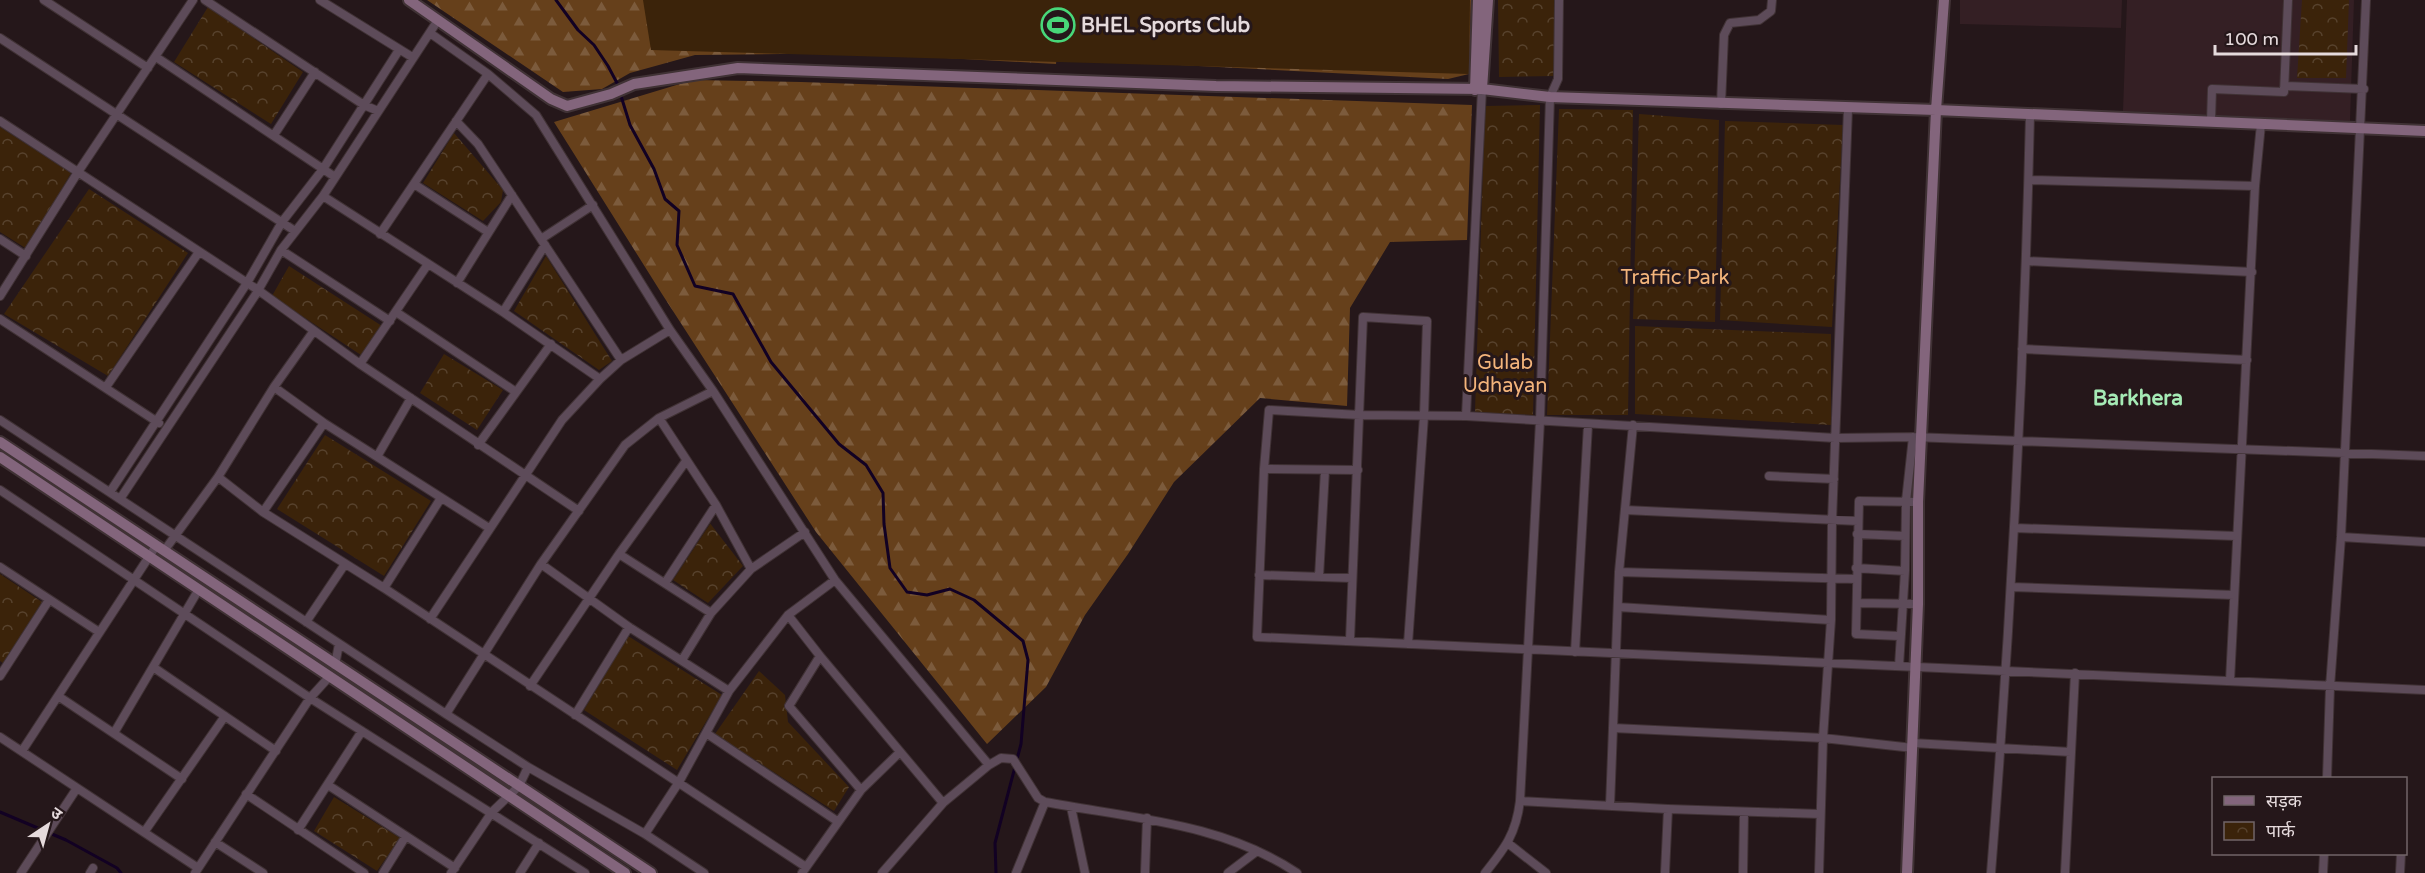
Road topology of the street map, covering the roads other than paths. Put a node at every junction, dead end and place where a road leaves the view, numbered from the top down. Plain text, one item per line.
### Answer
1 (44, 0) edge
2 (193, 0) edge
3 (205, 0) edge
4 (320, 0) edge
5 (409, 0) edge
6 (1478, 0) edge
7 (1488, 0) edge
8 (1559, 0) edge
9 (1772, 0) edge
10 (1944, 0) edge
11 (2288, 0) edge
12 (2366, 0) edge
13 (438, 20) junction
14 (430, 33) junction
15 (0, 38) edge
16 (399, 50) junction
17 (156, 57) junction
18 (412, 57) junction
19 (148, 68) junction
20 (315, 72) junction
21 (488, 74) junction
22 (2285, 86) junction
23 (1479, 89) junction
24 (2364, 89) junction
25 (1550, 97) junction
26 (1721, 104) junction
27 (364, 105) junction
28 (1848, 109) junction
29 (1936, 110) junction
30 (378, 111) junction
31 (118, 114) junction
32 (2030, 115) junction
33 (0, 121) edge
34 (456, 121) junction
35 (2211, 121) junction
36 (2261, 124) junction
37 (2360, 128) junction
38 (2425, 131) edge
39 (274, 135) junction
40 (323, 169) junction
41 (78, 172) junction
42 (335, 177) junction
43 (2029, 180) junction
44 (414, 184) junction
45 (2255, 186) junction
46 (512, 195) junction
47 (323, 196) junction
48 (593, 205) junction
49 (282, 222) junction
50 (295, 231) junction
51 (489, 232) junction
52 (380, 234) junction
53 (0, 239) edge
54 (543, 242) junction
55 (281, 250) junction
56 (199, 252) junction
57 (26, 256) junction
58 (2026, 261) junction
59 (428, 264) junction
60 (2252, 272) junction
61 (247, 283) junction
62 (456, 283) junction
63 (258, 290) junction
64 (0, 296) edge
65 (396, 312) junction
66 (503, 312) junction
67 (0, 319) edge
68 (390, 321) junction
69 (670, 330) junction
70 (313, 332) junction
71 (551, 344) junction
72 (2022, 349) junction
73 (621, 360) junction
74 (2247, 360) junction
75 (360, 364) junction
76 (600, 379) junction
77 (106, 387) junction
78 (274, 387) junction
79 (713, 391) junction
80 (516, 392) junction
81 (411, 398) junction
82 (1360, 415) junction
83 (1424, 416) junction
84 (1466, 416) junction
85 (659, 418) junction
86 (0, 420) edge
87 (156, 421) junction
88 (1540, 421) junction
89 (324, 423) junction
90 (1588, 425) junction
91 (1634, 425) junction
92 (166, 428) junction
93 (1918, 437) junction
94 (1835, 438) junction
95 (0, 442) edge
96 (2017, 442) junction
97 (478, 445) junction
98 (2242, 448) junction
99 (2345, 452) junction
100 (378, 455) junction
101 (2425, 456) edge
102 (0, 457) edge
103 (686, 461) junction
104 (1264, 469) junction
105 (1325, 470) junction
106 (1358, 470) junction
107 (525, 474) junction
108 (1769, 476) dead end
109 (218, 477) junction
110 (1834, 479) junction
111 (0, 489) edge
112 (110, 492) junction
113 (441, 498) junction
114 (120, 499) junction
115 (1906, 501) junction
116 (1918, 502) junction
117 (716, 505) junction
118 (1624, 510) junction
119 (263, 512) junction
120 (579, 512) junction
121 (1832, 521) junction
122 (1858, 521) junction
123 (489, 528) junction
124 (2015, 528) junction
125 (805, 532) junction
126 (177, 534) junction
127 (1857, 534) junction
128 (1905, 536) junction
129 (2236, 536) junction
130 (2341, 537) junction
131 (2425, 542) edge
132 (157, 551) junction
133 (619, 554) junction
134 (345, 564) junction
135 (541, 564) junction
136 (0, 567) edge
137 (1856, 568) junction
138 (751, 569) junction
139 (1905, 571) junction
140 (1619, 572) junction
141 (1259, 575) junction
142 (1319, 577) junction
143 (1830, 578) junction
144 (135, 579) junction
145 (1352, 579) junction
146 (1856, 579) junction
147 (836, 580) junction
148 (665, 583) junction
149 (2011, 586) junction
150 (384, 588) junction
151 (199, 590) junction
152 (2234, 595) junction
153 (589, 599) junction
154 (49, 600) junction
155 (1857, 603) junction
156 (1903, 604) junction
157 (1918, 604) junction
158 (1618, 607) junction
159 (184, 613) junction
160 (711, 613) junction
161 (788, 615) junction
162 (430, 619) junction
163 (1831, 620) junction
164 (306, 622) junction
165 (629, 627) junction
166 (99, 632) junction
167 (1899, 636) junction
168 (1350, 640) junction
169 (339, 644) junction
170 (1408, 644) junction
171 (1528, 648) junction
172 (1575, 652) junction
173 (484, 654) junction
174 (1616, 654) junction
175 (820, 656) junction
176 (682, 660) junction
177 (335, 664) junction
178 (1829, 664) junction
179 (1899, 666) junction
180 (153, 667) junction
181 (1916, 667) junction
182 (2007, 670) junction
183 (1, 673) edge
184 (2075, 673) junction
185 (330, 676) junction
186 (2230, 681) junction
187 (530, 686) junction
188 (2330, 687) junction
189 (2425, 690) edge
190 (729, 691) junction
191 (58, 696) junction
192 (310, 698) junction
193 (446, 714) junction
194 (225, 716) junction
195 (574, 716) junction
196 (1613, 728) junction
197 (362, 731) junction
198 (114, 733) junction
199 (706, 733) junction
200 (0, 737) edge
201 (1823, 738) junction
202 (1913, 745) junction
203 (2001, 748) junction
204 (276, 751) junction
205 (22, 752) junction
206 (900, 752) junction
207 (2071, 752) junction
208 (989, 765) junction
209 (528, 767) junction
210 (2327, 777) edge
211 (182, 778) junction
212 (679, 782) junction
213 (328, 785) junction
214 (519, 786) junction
215 (77, 788) junction
216 (861, 790) junction
217 (246, 794) junction
218 (508, 795) junction
219 (1041, 800) junction
220 (1520, 801) junction
221 (943, 803) junction
222 (1610, 806) junction
223 (1071, 807) junction
224 (1668, 809) junction
225 (492, 812) junction
226 (1744, 812) junction
227 (1820, 814) junction
228 (1147, 818) junction
229 (837, 821) junction
230 (298, 830) junction
231 (145, 831) junction
232 (645, 834) junction
233 (406, 836) junction
234 (215, 842) junction
235 (539, 843) junction
236 (1509, 844) junction
237 (1257, 851) junction
238 (2324, 855) edge
239 (2401, 855) edge
240 (196, 870) edge
241 (453, 870) edge
242 (804, 870) edge
243 (21, 873) edge
244 (262, 873) edge
245 (364, 873) edge
246 (383, 873) edge
247 (520, 873) edge
248 (585, 873) edge
249 (625, 873) edge
250 (651, 873) edge
251 (704, 873) edge
252 (882, 873) edge
253 (1016, 873) edge
254 (1085, 873) edge
255 (1145, 873) edge
256 (1228, 873) edge
257 (1297, 873) edge
258 (1485, 873) edge
259 (1546, 873) edge
260 (1665, 873) edge
261 (1743, 873) edge
262 (1819, 873) edge
263 (1907, 873) edge
264 (1991, 873) edge
265 (2065, 873) edge
266 (2323, 873) edge
267 (2400, 873) edge

1 - 19 street
2 - 17 street
3 - 20 street
4 - 16 street
5 - 13 main road
6 - 23 main road
7 - 23 main road
8 - 25 street
9 - 26 street
10 - 29 main road
11 - 22 street
12 - 24 street
13 - 14 street
13 - 23 main road
14 - 18 street
14 - 21 street
15 - 31 street
16 - 18 street
16 - 27 street
17 - 19 street
17 - 39 street
18 - 30 street
19 - 31 street
20 - 27 street
20 - 39 street
21 - 34 street
21 - 48 street
22 - 24 street
22 - 35 street
23 - 25 main road
23 - 84 street
24 - 37 street
25 - 26 main road
25 - 88 street
26 - 28 main road
27 - 30 street
27 - 40 street
28 - 29 main road
28 - 94 street
29 - 32 main road
29 - 93 main road
30 - 42 street
31 - 41 street
31 - 49 street
32 - 35 main road
32 - 43 street
33 - 41 street
34 - 44 street
34 - 46 street
35 - 36 main road
36 - 37 main road
36 - 45 street
37 - 38 main road
37 - 99 street
39 - 40 street
40 - 42 street
40 - 49 street
41 - 56 street
41 - 57 street
42 - 47 street
43 - 45 street
43 - 58 street
44 - 51 street
44 - 52 street
45 - 60 street
46 - 51 street
46 - 54 street
47 - 50 street
47 - 52 street
48 - 54 street
48 - 69 street
49 - 50 street
49 - 61 street
50 - 55 street
51 - 62 street
52 - 59 street
53 - 57 street
54 - 66 street
54 - 73 street
55 - 63 street
55 - 68 street
56 - 61 street
56 - 77 street
57 - 64 street
58 - 60 street
58 - 72 street
59 - 62 street
59 - 65 street
60 - 74 street
61 - 63 street
61 - 87 street
62 - 66 street
63 - 70 street
63 - 92 street
65 - 68 street
65 - 80 street
66 - 71 street
67 - 77 street
68 - 75 street
69 - 73 street
69 - 79 street
70 - 75 street
70 - 78 street
71 - 76 street
71 - 80 street
72 - 74 street
72 - 96 street
73 - 76 street
74 - 98 street
75 - 81 street
76 - 107 street
77 - 87 street
78 - 89 street
78 - 109 street
79 - 85 street
79 - 125 street
80 - 97 street
81 - 97 street
81 - 100 street
82 - 83 street
82 - 83 street
82 - 104 street
82 - 106 street
83 - 84 street
83 - 170 street
84 - 88 street
85 - 103 street
85 - 120 street
86 - 112 street
87 - 92 street
87 - 112 street
88 - 90 street
88 - 171 street
89 - 100 street
89 - 119 street
90 - 91 street
90 - 172 street
91 - 94 street
91 - 118 street
92 - 114 street
93 - 94 street
93 - 96 street
93 - 115 street
93 - 116 main road
94 - 110 street
95 - 132 main road
96 - 98 street
96 - 124 street
97 - 107 street
98 - 99 street
98 - 129 street
99 - 101 street
99 - 130 street
100 - 113 street
102 - 132 main road
103 - 117 street
103 - 133 street
104 - 105 street
104 - 141 street
105 - 106 street
105 - 142 street
106 - 145 street
107 - 120 street
107 - 123 street
108 - 110 street
109 - 119 street
109 - 126 street
110 - 121 street
111 - 144 street
112 - 114 street
113 - 123 street
113 - 150 street
114 - 126 street
115 - 116 street
115 - 122 street
115 - 128 street
116 - 157 main road
117 - 138 street
117 - 148 street
118 - 121 street
118 - 140 street
119 - 134 street
120 - 135 street
121 - 122 street
121 - 143 street
122 - 127 street
123 - 162 street
124 - 129 street
124 - 149 street
125 - 138 street
125 - 147 street
126 - 132 street
126 - 164 street
127 - 128 street
127 - 137 street
128 - 139 street
129 - 152 street
130 - 131 street
130 - 188 street
132 - 144 street
132 - 151 main road
132 - 177 main road
133 - 148 street
133 - 153 street
134 - 150 street
134 - 164 street
135 - 153 street
135 - 173 street
136 - 154 street
137 - 139 street
137 - 146 street
138 - 160 street
139 - 156 street
140 - 143 street
140 - 158 street
141 - 142 street
141 - 168 street
142 - 145 street
143 - 146 street
143 - 163 street
144 - 159 street
144 - 166 street
145 - 168 street
146 - 155 street
147 - 161 street
147 - 208 street
148 - 160 street
149 - 152 street
149 - 182 street
150 - 162 street
151 - 159 street
151 - 185 main road
152 - 186 street
153 - 165 street
153 - 187 street
154 - 166 street
154 - 183 street
155 - 156 street
155 - 167 street
156 - 157 street
156 - 167 street
157 - 181 main road
158 - 163 street
158 - 174 street
159 - 180 street
159 - 192 street
160 - 176 street
161 - 175 street
161 - 190 street
162 - 173 street
163 - 178 street
164 - 169 street
165 - 176 street
165 - 195 street
166 - 191 street
167 - 179 street
168 - 170 street
169 - 177 street
169 - 193 street
170 - 171 street
171 - 172 street
171 - 220 street
172 - 174 street
173 - 187 street
173 - 193 street
174 - 178 street
174 - 196 street
175 - 206 street
175 - 216 street
176 - 190 street
177 - 185 main road
177 - 214 main road
178 - 179 street
178 - 201 street
179 - 181 street
180 - 194 street
180 - 198 street
181 - 182 street
181 - 202 main road
182 - 184 street
182 - 203 street
184 - 186 street
184 - 207 street
185 - 192 street
185 - 218 main road
186 - 188 street
187 - 195 street
188 - 189 street
188 - 210 street
190 - 199 street
191 - 198 street
191 - 205 street
192 - 197 street
192 - 204 street
193 - 209 street
194 - 204 street
194 - 211 street
195 - 212 street
196 - 201 street
196 - 222 street
197 - 213 street
197 - 225 street
198 - 211 street
199 - 212 street
199 - 229 street
200 - 205 street
201 - 202 street
201 - 227 street
202 - 203 street
202 - 263 main road
203 - 207 street
203 - 264 street
204 - 217 street
205 - 215 street
206 - 216 street
206 - 221 street
207 - 265 street
208 - 219 street
208 - 221 street
209 - 214 street
209 - 232 street
211 - 231 street
212 - 232 street
212 - 242 street
213 - 230 street
213 - 233 street
214 - 218 street
214 - 250 main road
215 - 231 street
215 - 243 street
216 - 229 street
217 - 230 street
217 - 234 street
218 - 225 street
218 - 249 main road
219 - 223 street
219 - 253 street
220 - 222 street
220 - 236 street
221 - 252 street
222 - 224 street
223 - 228 street
223 - 254 street
224 - 226 street
224 - 260 street
225 - 235 street
225 - 241 street
226 - 227 street
226 - 261 street
227 - 262 street
228 - 237 street
228 - 255 street
229 - 242 street
230 - 245 street
231 - 240 street
232 - 251 street
233 - 241 street
233 - 246 street
234 - 240 street
234 - 244 street
235 - 247 street
235 - 248 street
236 - 258 street
236 - 259 street
237 - 256 street
237 - 257 street
238 - 266 street
239 - 267 street

